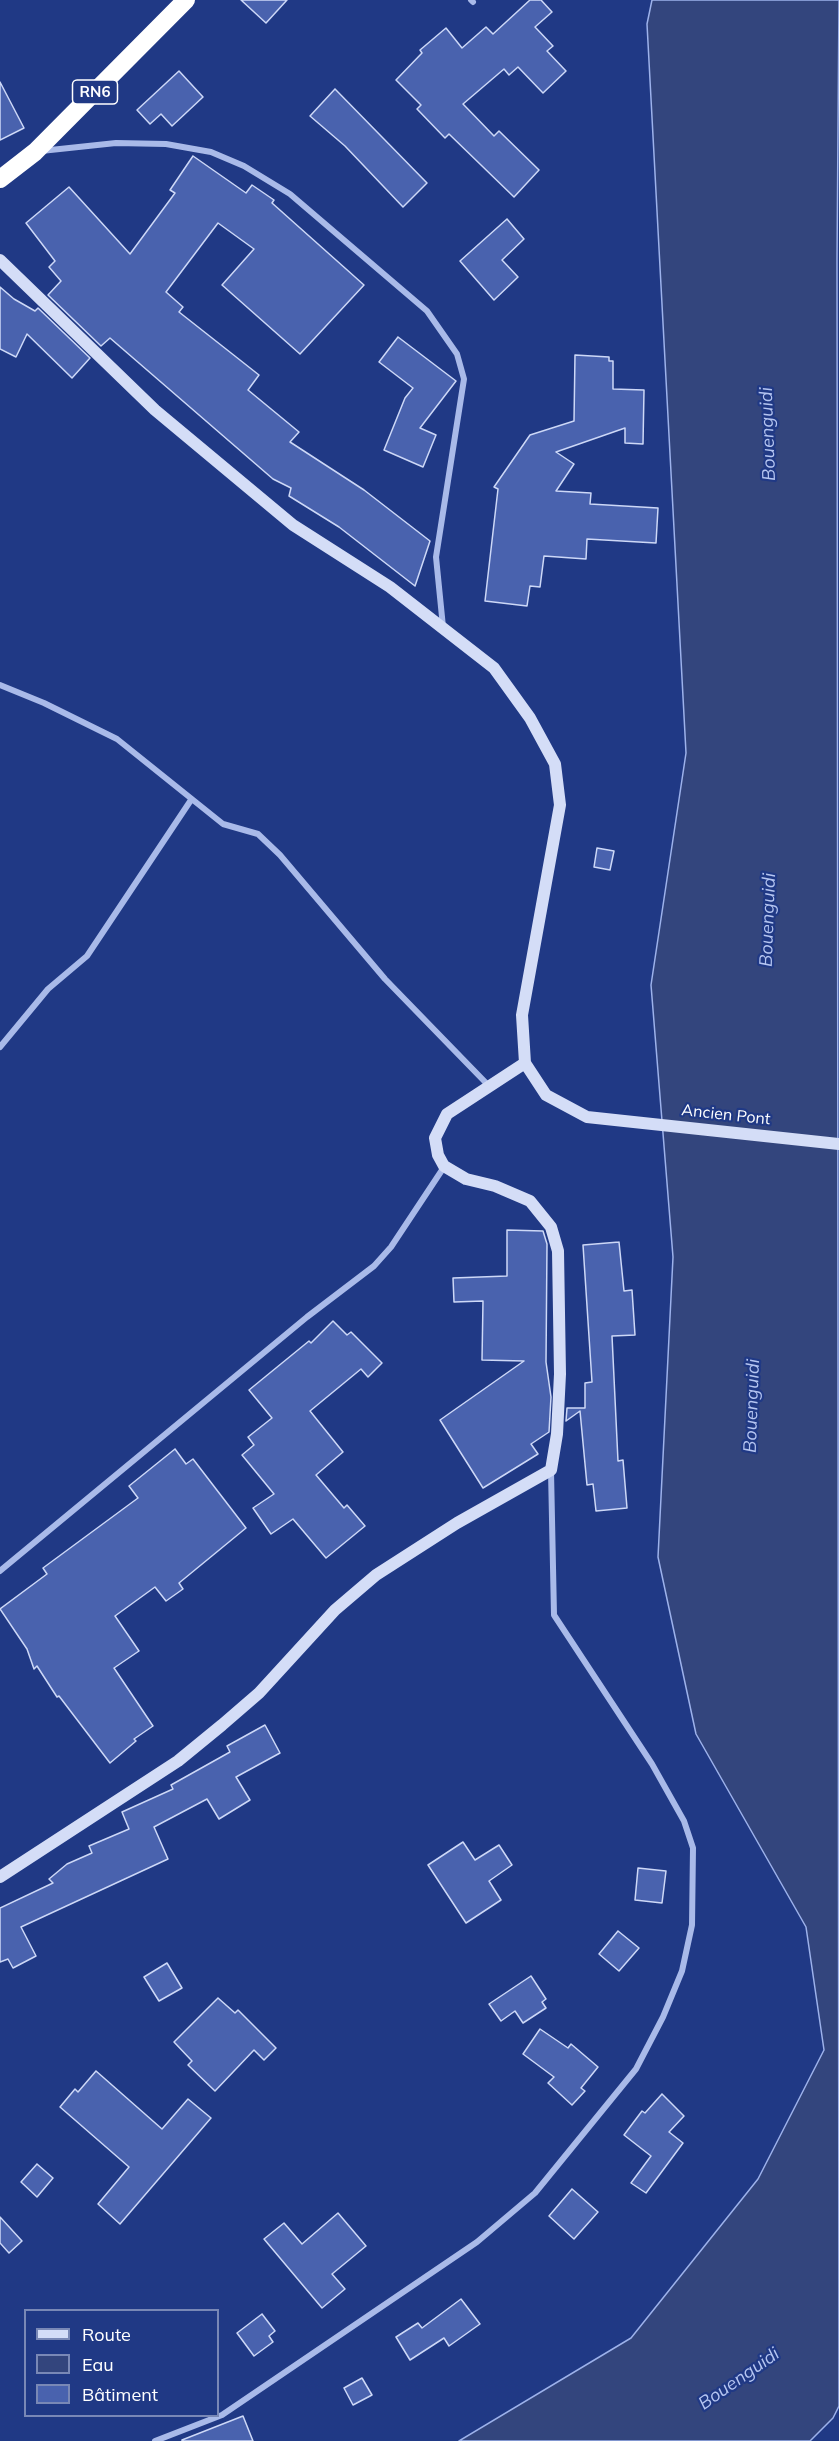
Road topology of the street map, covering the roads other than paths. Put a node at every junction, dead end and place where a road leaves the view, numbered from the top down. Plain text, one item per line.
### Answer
1 (186, 0) edge
2 (35, 152) junction
3 (0, 179) edge
4 (0, 260) edge
5 (444, 629) junction
6 (0, 685) edge
7 (191, 800) junction
8 (0, 1047) edge
9 (525, 1063) junction
10 (489, 1086) junction
11 (839, 1144) edge
12 (444, 1166) junction
13 (551, 1470) junction
14 (0, 1571) edge
15 (0, 1877) edge
16 (219, 2416) edge
17 (217, 2417) edge
18 (155, 2441) edge

1 - 2 highway, RN6
2 - 3 highway, RN6
2 - 5 street
4 - 5 street
5 - 9 street
6 - 7 street
7 - 8 street
7 - 10 street
9 - 10 street
9 - 11 street, Ancien Pont
10 - 12 street
12 - 13 street
12 - 14 street
13 - 15 street
13 - 16 street
17 - 18 street

